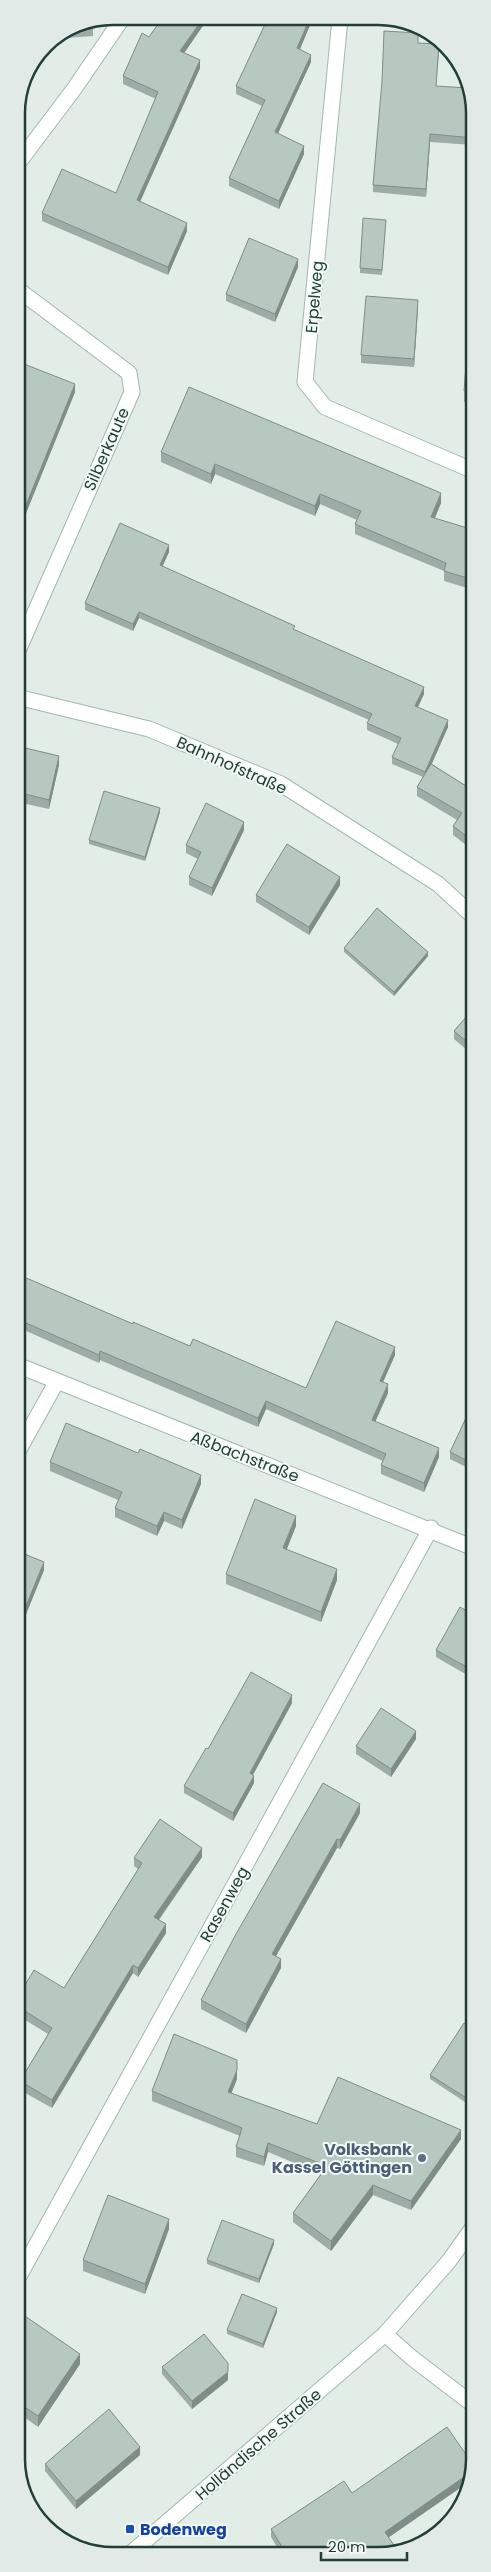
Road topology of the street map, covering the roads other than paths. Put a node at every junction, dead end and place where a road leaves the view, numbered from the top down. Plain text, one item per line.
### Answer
1 (118, 25) edge
2 (339, 25) edge
3 (25, 154) edge
4 (25, 295) edge
5 (466, 468) edge
6 (25, 635) edge
7 (25, 699) edge
8 (466, 909) edge
9 (25, 1368) edge
10 (57, 1381) junction
11 (25, 1439) edge
12 (431, 1528) junction
13 (466, 1544) edge
14 (466, 2237) edge
15 (25, 2265) edge
16 (385, 2334) junction
17 (466, 2400) edge
18 (138, 2547) edge

1 - 3 street
2 - 5 street, Erpelweg
4 - 6 street, Silberkaute
7 - 8 street, Bahnhofstraße
9 - 10 street, Aßbachstraße
10 - 11 street
10 - 12 street, Aßbachstraße
12 - 13 street, Aßbachstraße
12 - 15 street, Rasenweg
14 - 16 street, Holländische Straße
16 - 17 street
16 - 18 street, Holländische Straße

